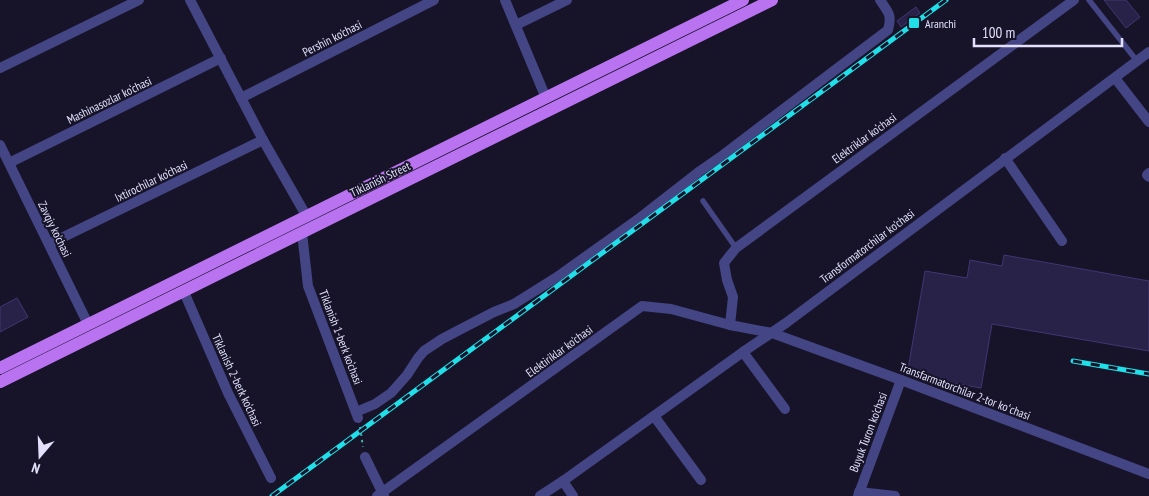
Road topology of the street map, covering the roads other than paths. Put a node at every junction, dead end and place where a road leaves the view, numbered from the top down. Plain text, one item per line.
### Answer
1 (140, 0) edge
2 (190, 0) edge
3 (434, 0) edge
4 (505, 0) edge
5 (567, 0) edge
6 (743, 0) edge
7 (772, 0) edge
8 (880, 0) edge
9 (1074, 0) edge
10 (1089, 0) edge
11 (516, 25) junction
12 (1149, 52) edge
13 (220, 58) junction
14 (1137, 61) junction
15 (0, 68) edge
16 (1115, 78) junction
17 (241, 98) junction
18 (546, 98) junction
19 (1149, 122) edge
20 (263, 140) junction
21 (0, 145) edge
22 (1006, 158) junction
23 (9, 163) junction
24 (1149, 173) edge
25 (1149, 177) edge
26 (703, 201) dead end
27 (306, 216) junction
28 (302, 233) junction
29 (1062, 241) dead end
30 (49, 244) junction
31 (736, 248) junction
32 (184, 292) junction
33 (88, 324) junction
34 (730, 325) junction
35 (772, 333) junction
36 (743, 352) junction
37 (0, 368) edge
38 (901, 380) junction
39 (0, 382) edge
40 (785, 409) dead end
41 (654, 416) junction
42 (365, 457) dead end
43 (1149, 474) edge
44 (271, 478) dead end
45 (701, 480) dead end
46 (563, 481) junction
47 (858, 494) edge
48 (381, 495) edge
49 (540, 496) edge
50 (573, 496) edge
51 (895, 496) edge

1 - 15 street
2 - 13 street
3 - 17 street, Pershin ko'chasi
4 - 11 street
5 - 11 street
6 - 18 main road, Tiklanish Street
7 - 28 main road, Tiklanish Street
8 - 28 street, Tiklanish 1-berk ko‘chasi
9 - 31 street, Elektriklar ko‘chasi
10 - 14 lane
11 - 18 street
12 - 14 street, Transformatorchilar ko'chasi
13 - 17 street
13 - 23 street, Mashinasozlar ko‘chasi
14 - 16 street, Transformatorchilar ko'chasi
16 - 19 street
16 - 22 street, Transformatorchilar ko'chasi
17 - 20 street
18 - 27 main road, Tiklanish Street
20 - 27 street
20 - 30 street, Ixtirochilar ko‘chasi
21 - 23 street, Zavqiy ko'chasi
22 - 29 street
22 - 35 street, Transformatorchilar ko'chasi
23 - 30 street, Zavqiy ko'chasi
24 - 25 street
26 - 31 lane
27 - 28 main road
27 - 33 main road, Tiklanish Street
28 - 32 main road, Tiklanish Street
30 - 33 street, Zavqiy ko'chasi
31 - 34 street, Elektriklar ko‘chasi
32 - 39 main road, Tiklanish Street
32 - 44 street, Tiklanish 2-berk ko‘chasi
33 - 37 main road, Tiklanish Street
34 - 35 street, Elektiriklar ko'chasi
34 - 48 street, Elektiriklar ko'chasi
35 - 36 street, Transformatorchilar ko'chasi
35 - 38 street, Transfarmatorchilar 2-tor koʻchasi
36 - 40 street
36 - 41 street, Transformatorchilar ko'chasi
38 - 43 street, Transfarmatorchilar 2-tor koʻchasi
38 - 47 street, Buyuk Turon ko'chasi
41 - 45 street
41 - 46 street, Transformatorchilar ko'chasi
42 - 48 street, Elektiriklar ko'chasi
46 - 49 street, Transformatorchilar ko'chasi
46 - 50 street
47 - 51 street, Buyuk Turon ko'chasi

